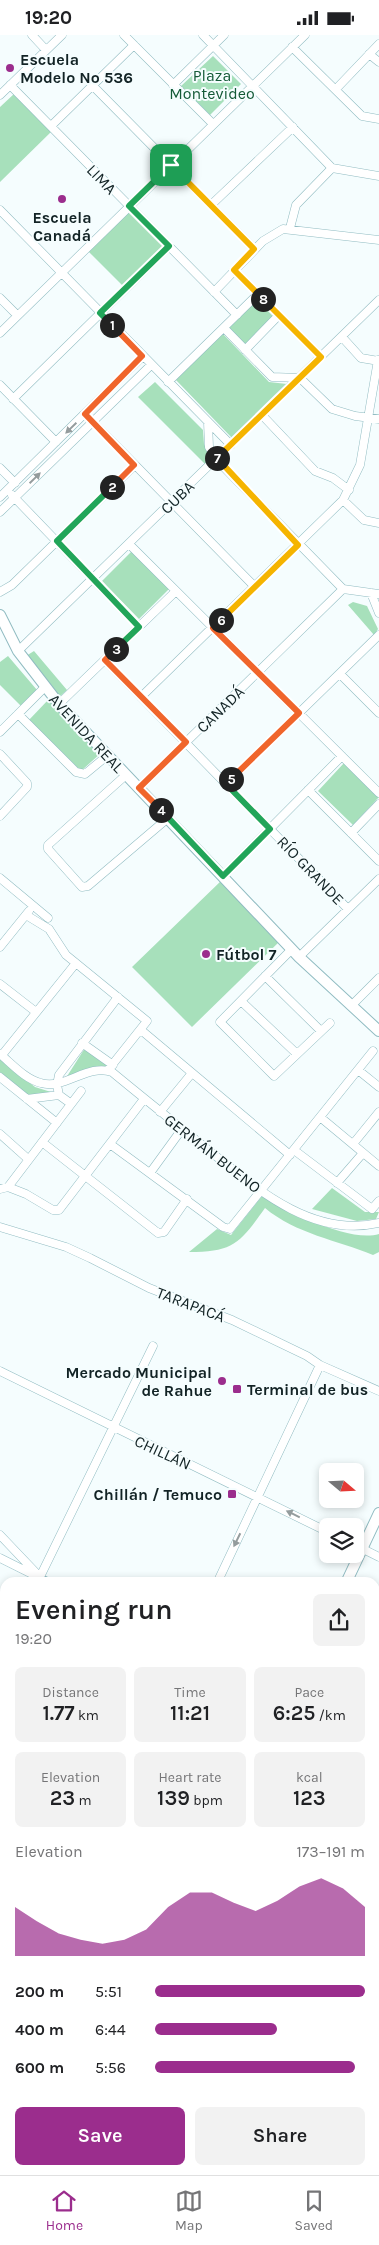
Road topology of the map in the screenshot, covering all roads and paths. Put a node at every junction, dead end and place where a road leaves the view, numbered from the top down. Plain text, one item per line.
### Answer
1 (32, 35) edge
2 (62, 35) edge
3 (124, 35) edge
4 (203, 35) edge
5 (224, 35) edge
6 (305, 35) edge
7 (379, 44) edge
8 (134, 45) junction
9 (213, 46) junction
10 (292, 47) junction
11 (46, 50) junction
12 (369, 54) junction
13 (379, 62) edge
14 (10, 85) junction
15 (173, 85) junction
16 (92, 86) junction
17 (252, 86) junction
18 (336, 89) junction
19 (0, 95) edge
20 (379, 119) edge
21 (213, 125) junction
22 (51, 126) junction
23 (293, 127) junction
24 (171, 165) junction
25 (332, 168) junction
26 (379, 176) edge
27 (211, 205) junction
28 (129, 206) junction
29 (0, 210) edge
30 (290, 228) junction
31 (379, 240) edge
32 (169, 246) junction
33 (254, 249) junction
34 (234, 270) junction
35 (61, 273) junction
36 (214, 292) junction
37 (258, 294) junction
38 (0, 298) edge
39 (379, 300) edge
40 (100, 313) junction
41 (18, 315) junction
42 (237, 315) junction
43 (279, 315) junction
44 (224, 328) junction
45 (0, 333) edge
46 (342, 337) junction
47 (245, 350) junction
48 (142, 356) junction
49 (321, 357) junction
50 (378, 361) edge
51 (151, 365) junction
52 (300, 378) junction
53 (168, 382) junction
54 (0, 385) edge
55 (13, 399) junction
56 (85, 414) junction
57 (262, 415) junction
58 (368, 417) junction
59 (379, 419) edge
60 (93, 422) junction
61 (208, 423) junction
62 (56, 442) junction
63 (230, 445) junction
64 (216, 459) junction
65 (134, 465) junction
66 (0, 468) edge
67 (15, 483) junction
68 (349, 489) junction
69 (7, 490) junction
70 (0, 497) edge
71 (15, 498) junction
72 (343, 500) junction
73 (171, 503) junction
74 (0, 512) edge
75 (379, 523) edge
76 (57, 541) junction
77 (129, 544) junction
78 (298, 545) junction
79 (93, 579) junction
80 (255, 587) junction
81 (343, 589) junction
82 (176, 591) junction
83 (0, 592) edge
84 (375, 594) edge
85 (379, 613) edge
86 (0, 615) edge
87 (139, 627) junction
88 (213, 628) junction
89 (379, 637) edge
90 (18, 651) junction
91 (105, 660) junction
92 (258, 672) junction
93 (340, 674) junction
94 (45, 687) junction
95 (141, 697) junction
96 (59, 703) junction
97 (299, 713) junction
98 (379, 713) edge
99 (18, 714) junction
100 (0, 732) edge
101 (186, 742) junction
102 (0, 754) edge
103 (108, 755) junction
104 (342, 756) junction
105 (126, 775) junction
106 (226, 784) junction
107 (139, 788) junction
108 (308, 790) junction
109 (379, 793) edge
110 (379, 804) edge
111 (0, 815) edge
112 (168, 818) junction
113 (270, 829) junction
114 (351, 833) junction
115 (379, 861) edge
116 (223, 876) junction
117 (0, 878) edge
118 (379, 879) edge
119 (33, 906) junction
120 (348, 909) junction
121 (26, 915) junction
122 (48, 918) dead end
123 (3, 938) edge
124 (0, 947) edge
125 (295, 953) junction
126 (76, 963) junction
127 (265, 976) junction
128 (379, 978) edge
129 (0, 983) edge
130 (118, 997) junction
131 (241, 1001) junction
132 (351, 1006) junction
133 (36, 1012) junction
134 (330, 1023) dead end
135 (141, 1030) junction
136 (321, 1031) junction
137 (379, 1031) edge
138 (82, 1043) junction
139 (373, 1051) dead end
140 (1, 1054) edge
141 (297, 1055) junction
142 (111, 1068) junction
143 (358, 1070) junction
144 (192, 1073) junction
145 (0, 1077) edge
146 (57, 1085) junction
147 (379, 1087) edge
148 (81, 1091) dead end
149 (59, 1095) junction
150 (27, 1099) junction
151 (144, 1099) junction
152 (70, 1103) junction
153 (160, 1112) junction
154 (379, 1112) edge
155 (320, 1117) junction
156 (57, 1123) junction
157 (182, 1129) junction
158 (0, 1134) edge
159 (42, 1142) junction
160 (110, 1144) junction
161 (353, 1144) junction
162 (292, 1153) junction
163 (363, 1153) junction
164 (28, 1159) junction
165 (379, 1166) edge
166 (150, 1173) junction
167 (85, 1175) junction
168 (337, 1183) junction
169 (4, 1188) edge
170 (261, 1192) junction
171 (187, 1199) junction
172 (379, 1201) edge
173 (379, 1223) edge
174 (0, 1227) edge
175 (153, 1346) dead end
176 (320, 1365) junction
177 (0, 1371) edge
178 (378, 1389) edge
179 (112, 1428) junction
180 (258, 1497) junction
181 (379, 1513) edge
182 (319, 1528) edge
183 (0, 1535) edge
184 (364, 1538) edge
185 (364, 1550) edge
186 (379, 1557) edge
187 (0, 1558) edge
188 (353, 1563) edge
189 (35, 1577) edge
190 (37, 1577) edge
191 (40, 1577) edge
192 (220, 1577) edge
193 (348, 1577) edge

1 - 11 street
2 - 11 street
3 - 8 street
4 - 9 street
5 - 9 street
6 - 10 street
7 - 12 street
8 - 15 street
8 - 16 street
9 - 15 street
9 - 17 street
10 - 17 street
10 - 18 street
11 - 14 street
12 - 13 street
12 - 18 street
14 - 19 street
14 - 22 street, LIMA
15 - 21 street
16 - 22 street
16 - 24 street
17 - 21 street
17 - 23 street
18 - 20 street
21 - 24 street
22 - 28 street, LIMA
23 - 25 street
23 - 27 street
24 - 27 street
24 - 28 street
25 - 26 street
25 - 30 street
27 - 33 street
28 - 32 street, LIMA
28 - 35 street
29 - 35 street
30 - 31 street
30 - 33 street
32 - 36 street, LIMA
32 - 40 street
33 - 34 street
34 - 36 street
34 - 37 street
35 - 40 street
35 - 41 street
36 - 42 street, LIMA
37 - 42 street
37 - 43 street
38 - 41 street
39 - 46 street, CUBA
40 - 48 street
40 - 55 street
41 - 45 street
42 - 44 street
43 - 47 street
43 - 49 street
44 - 47 street
44 - 53 street
46 - 49 street, CUBA
46 - 50 street
47 - 52 street
48 - 51 street
48 - 56 street
49 - 52 street, CUBA
50 - 58 street
51 - 53 street
51 - 60 street
52 - 57 street, CUBA
52 - 58 street
53 - 61 street
54 - 55 street
55 - 62 street
56 - 60 street
56 -> 62 street
57 - 63 street, CUBA
57 - 68 street
58 - 59 street
58 - 68 street
60 - 65 street
71 -> 60 street
61 - 63 street
61 - 64 street
62 - 67 street
63 - 64 street, CUBA
64 - 73 street, CUBA
64 - 78 street
65 - 73 street
65 - 76 street
66 - 67 street
67 - 69 street
68 - 72 street
69 - 70 street
69 - 71 street
71 - 74 street
71 - 76 street
72 - 75 street
72 - 78 street
73 - 77 street, CUBA
73 - 80 street
76 - 79 street
76 - 83 street
77 - 79 street, CUBA
77 - 82 street
78 - 80 street
78 - 81 street
79 - 87 street
79 - 90 street, CUBA
80 - 88 street
81 - 84 street
81 - 92 street, CANADÁ
82 - 87 street
82 - 88 street
84 - 85 street
86 - 90 main road, AVENIDA REAL
87 - 91 street
88 - 92 street
88 - 95 street
89 - 93 street
90 - 94 main road, AVENIDA REAL
91 - 95 street, RÍO GRANDE
91 - 96 street
92 - 97 street
92 - 101 street, CANADÁ
93 - 97 street
93 - 98 street
94 - 96 main road, AVENIDA REAL
94 - 99 street
95 - 101 street, RÍO GRANDE
96 - 103 main road, AVENIDA REAL
97 - 104 street
97 - 106 street
99 - 100 street
99 - 103 street
101 - 106 street, RÍO GRANDE
101 - 107 street, CANADÁ
102 - 111 street
103 - 105 main road, AVENIDA REAL
104 - 108 street
104 - 109 street
105 - 107 main road, AVENIDA REAL
105 - 112 street
106 - 113 street, RÍO GRANDE
107 - 112 main road, AVENIDA REAL
108 - 113 street
108 - 114 street
110 - 114 street
112 - 116 main road, AVENIDA REAL
113 - 116 street
113 - 120 street, RÍO GRANDE
114 - 115 street
116 - 125 main road, AVENIDA REAL
117 - 119 street
118 - 120 street
119 - 121 street
119 - 122 street
120 - 125 street
121 - 123 street
121 - 126 street
123 - 124 street
125 - 127 street
125 - 132 main road, AVENIDA REAL
126 - 130 street
126 - 133 street
127 - 131 street
127 - 136 street
128 - 132 street
129 - 133 street
130 - 135 street
130 - 138 street
131 - 141 street
131 - 141 street
132 - 137 main road, AVENIDA REAL
133 - 140 street
134 - 136 street
135 - 142 street
135 - 144 street
136 - 141 street
138 - 142 street, GERMÁN BUENO
138 - 146 street
139 - 143 street
140 - 146 street
142 - 146 street
142 - 151 street, GERMÁN BUENO
143 - 147 street
143 - 155 street
144 - 153 street
144 - 162 street
145 - 150 street
146 - 149 street
148 - 152 street
149 - 150 street
149 - 152 street
150 - 156 street
151 - 153 street, GERMÁN BUENO
151 - 160 street
152 - 156 street
153 - 157 street, GERMÁN BUENO
154 - 161 street
155 - 161 street
155 - 162 street
156 - 159 street
157 - 166 street
157 - 170 street, GERMÁN BUENO
158 - 164 street
159 - 164 street
159 - 167 street
160 - 166 street
160 - 167 street
161 - 163 street
162 - 168 street
162 - 170 street
163 - 165 street
163 - 168 street
164 - 169 street
166 - 171 street
167 - 169 street
167 - 171 street
168 - 172 street
170 - 171 street
170 - 173 street, GERMÁN BUENO
174 - 176 street, TARAPACÁ
175 - 179 street
176 - 178 street, TARAPACÁ
176 - 180 street
177 - 179 street, CHILLÁN
179 - 180 street, CHILLÁN
179 - 191 street
182 -> 180 street, CHILLÁN
180 -> 192 street
181 - 184 main road
183 - 190 street
185 - 186 street
187 - 189 street
188 - 193 main road

